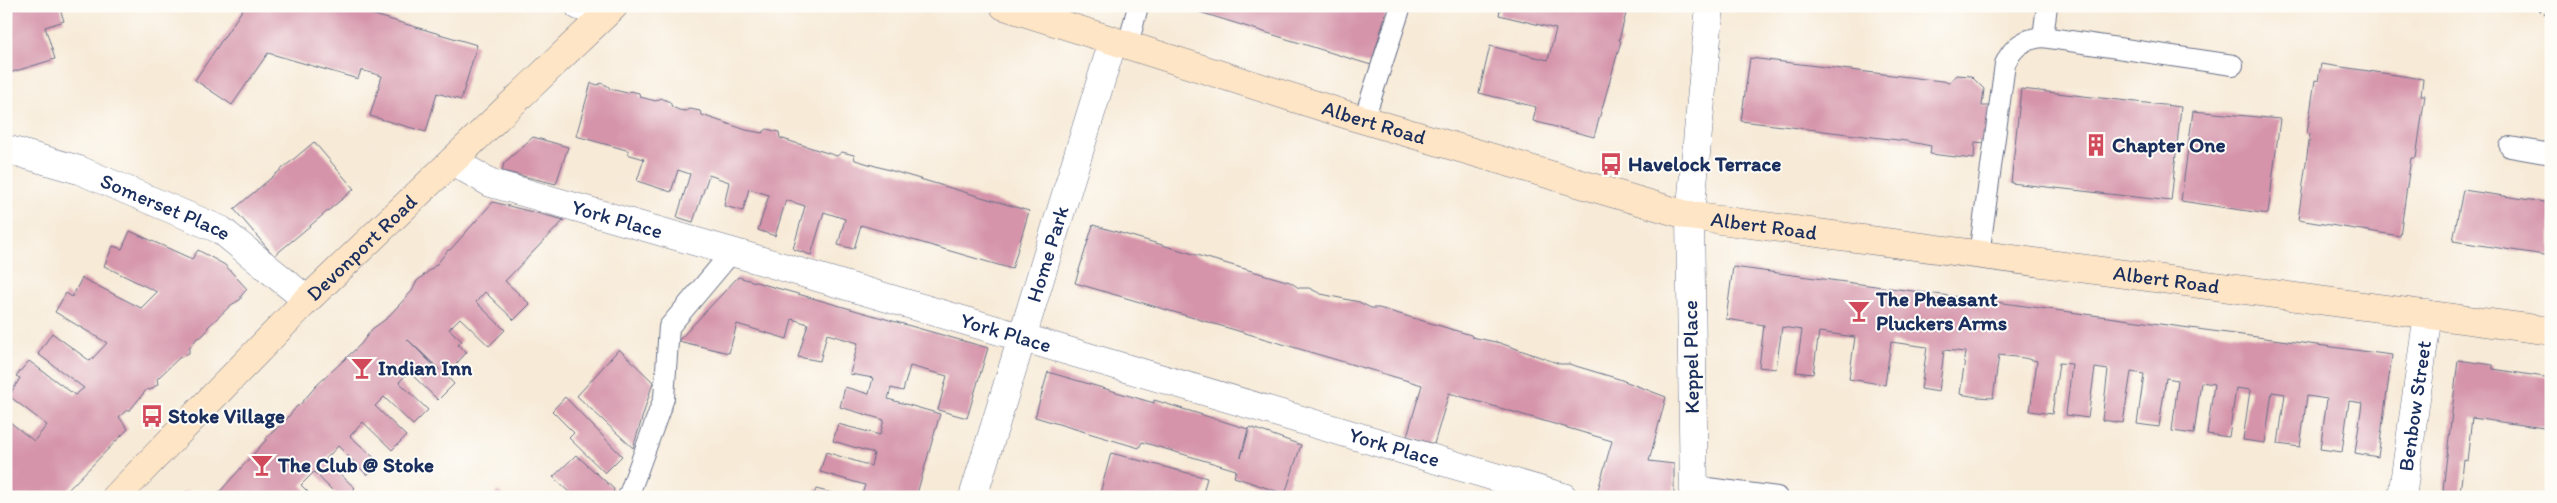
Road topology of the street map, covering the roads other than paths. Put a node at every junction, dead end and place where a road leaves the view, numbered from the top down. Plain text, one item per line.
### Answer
1 (1004, 6) edge
2 (1138, 6) edge
3 (1400, 6) edge
4 (1710, 6) edge
5 (2047, 6) edge
6 (599, 9) edge
7 (2043, 36) junction
8 (1120, 43) junction
9 (2233, 65) dead end
10 (1364, 119) junction
11 (2510, 146) dead end
12 (6, 149) edge
13 (2551, 154) edge
14 (452, 161) junction
15 (1690, 216) junction
16 (732, 252) junction
17 (1979, 255) junction
18 (307, 300) junction
19 (2428, 314) junction
20 (2551, 331) edge
21 (1021, 337) junction
22 (1693, 492) edge
23 (116, 497) edge
24 (628, 497) edge
25 (974, 497) edge
26 (1563, 497) edge
27 (1777, 497) edge
28 (2402, 497) edge

1 - 8 main road, Albert Road
2 - 8 lane
3 - 10 lane
4 - 15 street
5 - 7 lane
6 - 14 main road, Devonport Road
7 - 9 lane
7 - 17 lane
8 - 10 main road, Albert Road
8 - 21 street, Home Park
10 - 15 main road, Albert Road
11 - 13 lane
12 - 18 street, Somerset Place
14 - 16 street, York Place
14 - 18 main road, Devonport Road
15 - 17 main road, Albert Road
15 - 22 street, Keppel Place
16 - 21 street, York Place
16 - 24 lane
17 - 19 main road, Albert Road
18 - 23 main road, Devonport Road
19 - 20 main road, Albert Road
19 - 28 street, Benbow Street
21 - 25 street, Home Park
21 - 26 street, York Place
22 - 27 lane

